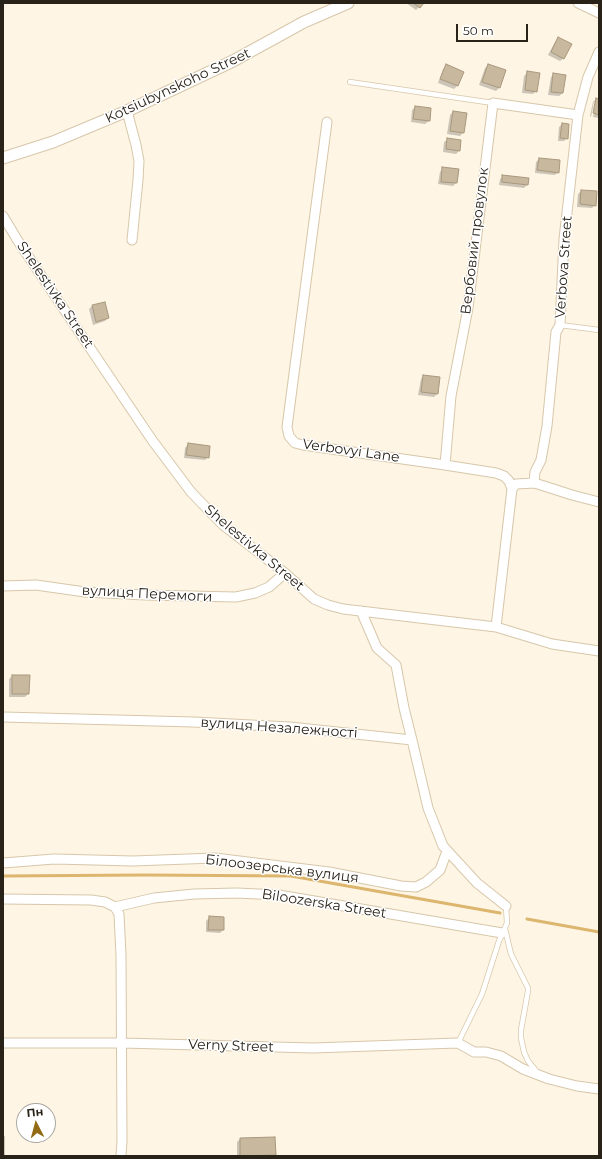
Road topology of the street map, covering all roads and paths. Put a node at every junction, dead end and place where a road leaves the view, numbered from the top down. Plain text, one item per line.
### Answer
1 (348, 3) edge
2 (578, 3) edge
3 (599, 13) edge
4 (599, 52) edge
5 (350, 82) dead end
6 (492, 103) junction
7 (127, 111) junction
8 (578, 115) junction
9 (328, 122) dead end
10 (3, 158) edge
11 (3, 216) edge
12 (132, 240) dead end
13 (560, 325) junction
14 (599, 330) edge
15 (446, 465) junction
16 (534, 483) junction
17 (512, 489) junction
18 (599, 502) edge
19 (285, 573) junction
20 (3, 586) edge
21 (361, 611) junction
22 (496, 627) junction
23 (599, 651) edge
24 (3, 717) edge
25 (412, 740) junction
26 (447, 851) junction
27 (3, 863) edge
28 (3, 899) edge
29 (506, 906) joint
30 (115, 907) junction
31 (503, 931) junction
32 (3, 1043) edge
33 (122, 1043) junction
34 (458, 1043) junction
35 (540, 1076) junction
36 (599, 1089) edge
37 (121, 1156) edge

1 - 7 street, Kotsiubynskoho Street
2 - 3 street
4 - 8 street, Verbova Street
5 - 6 lane
6 - 8 street
6 - 15 street, Вербовий провулок
7 - 10 street, Kotsiubynskoho Street
7 - 12 street
8 - 13 street, Verbova Street
9 - 15 street, Verbovyi Lane
11 - 19 street, Shelestivka Street
13 - 14 lane
13 - 16 street, Verbova Street
15 - 17 street, Verbovyi Lane
16 - 17 street
16 - 18 street
17 - 22 street
19 - 20 street, вулиця Перемоги
19 - 21 street, Shelestivka Street
21 - 22 street, Shelestivka Street
21 - 25 street
22 - 23 street, Shelestivka Street
24 - 25 street, вулиця Незалежності
25 - 26 street
26 - 27 street, Білоозерська вулиця
26 - 29 street
28 - 30 street
29 - 31 lane
30 - 31 street, Biloozerska Street
30 - 33 street
31 - 34 lane
31 - 35 lane
32 - 33 street, Verny Street
33 - 34 street, Verny Street
33 - 37 street
34 - 35 street
35 - 36 street

